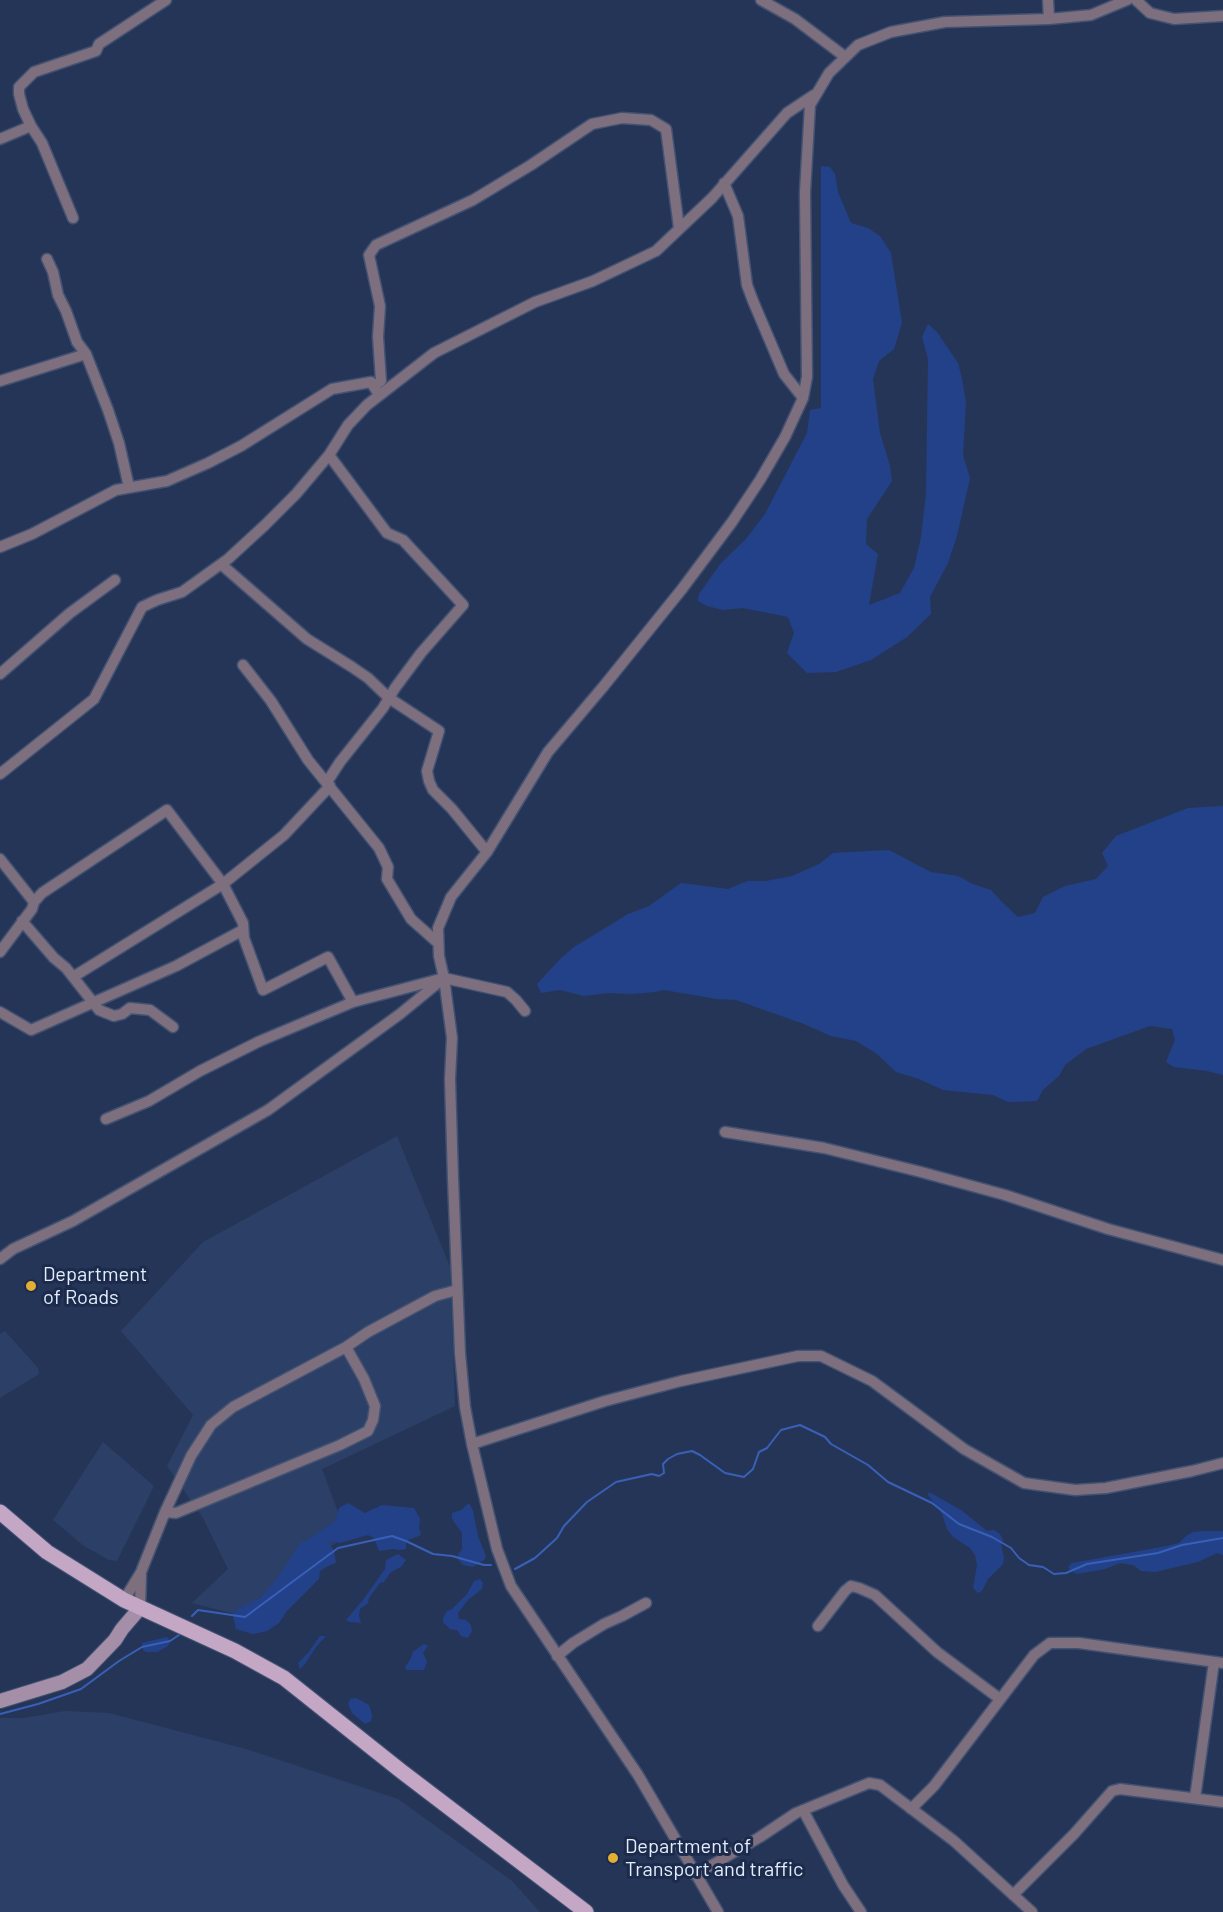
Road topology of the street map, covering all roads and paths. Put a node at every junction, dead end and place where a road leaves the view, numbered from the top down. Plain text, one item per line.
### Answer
1 (166, 0) edge
2 (761, 0) edge
3 (1048, 0) edge
4 (1126, 0) edge
5 (1136, 0) edge
6 (1223, 16) edge
7 (1049, 19) junction
8 (844, 56) junction
9 (815, 95) junction
10 (31, 126) junction
11 (0, 139) edge
12 (724, 183) junction
13 (73, 218) dead end
14 (679, 228) junction
15 (47, 259) dead end
16 (86, 354) junction
17 (0, 381) edge
18 (377, 391) junction
19 (803, 398) junction
20 (329, 455) junction
21 (129, 487) junction
22 (0, 547) edge
23 (222, 565) junction
24 (116, 580) dead end
25 (243, 665) dead end
26 (0, 674) edge
27 (389, 698) junction
28 (0, 774) edge
29 (328, 784) junction
30 (487, 852) junction
31 (0, 859) edge
32 (223, 884) junction
33 (34, 902) junction
34 (22, 921) junction
35 (243, 930) junction
36 (438, 943) junction
37 (0, 952) edge
38 (73, 977) junction
39 (444, 978) junction
40 (92, 1002) junction
41 (353, 1002) junction
42 (525, 1011) dead end
43 (0, 1012) edge
44 (173, 1027) dead end
45 (106, 1119) dead end
46 (725, 1132) dead end
47 (0, 1259) edge
48 (1223, 1260) edge
49 (457, 1290) junction
50 (346, 1347) junction
51 (472, 1444) junction
52 (1223, 1463) edge
53 (0, 1512) edge
54 (165, 1512) junction
55 (141, 1572) junction
56 (124, 1600) junction
57 (646, 1603) dead end
58 (140, 1608) junction
59 (818, 1626) dead end
60 (122, 1629) junction
61 (557, 1656) junction
62 (1219, 1663) edge
63 (1000, 1699) junction
64 (0, 1701) edge
65 (1195, 1798) junction
66 (1223, 1802) edge
67 (803, 1809) junction
68 (911, 1809) junction
69 (695, 1875) junction
70 (1013, 1895) junction
71 (586, 1912) edge
72 (718, 1912) edge
73 (861, 1912) edge
74 (1032, 1912) edge

1 - 10 street
2 - 8 street
3 - 7 street
4 - 7 street
5 - 6 street
7 - 8 street
8 - 9 street
9 - 12 street
9 - 19 street
10 - 11 street
10 - 13 street
12 - 14 street
12 - 19 street
14 - 18 street
14 - 18 street
15 - 16 street
16 - 17 street
16 - 21 street
18 - 20 street
18 - 21 street
19 - 30 street
20 - 23 street
20 - 27 street
21 - 22 street
23 - 27 street
23 - 28 street
24 - 26 street
25 - 29 street
27 - 29 street
27 - 30 street
29 - 32 street
29 - 36 street
30 - 36 street
31 - 33 street
32 - 33 street
32 - 35 street
32 - 38 street
33 - 34 street
34 - 37 street
34 - 38 street
35 - 40 street
35 - 41 street
36 - 39 street
38 - 40 street
39 - 41 street
39 - 42 street
39 - 47 street
39 - 49 street
40 - 43 street
40 - 44 street
41 - 45 street
46 - 48 street
49 - 50 street
49 - 51 street
50 - 54 street
50 - 54 street
51 - 52 street
51 - 61 street
53 - 56 main road
54 - 55 street
55 - 56 street
55 - 58 street
56 - 58 main road
56 - 60 main road
57 - 61 street
58 - 60 main road
58 - 71 main road
59 - 63 street
60 - 64 main road
61 - 69 street
62 - 63 street
62 - 65 street
63 - 68 street
65 - 66 street
65 - 70 street
67 - 68 street
67 - 69 street
67 - 73 street
68 - 70 street
69 - 72 street
70 - 74 street

